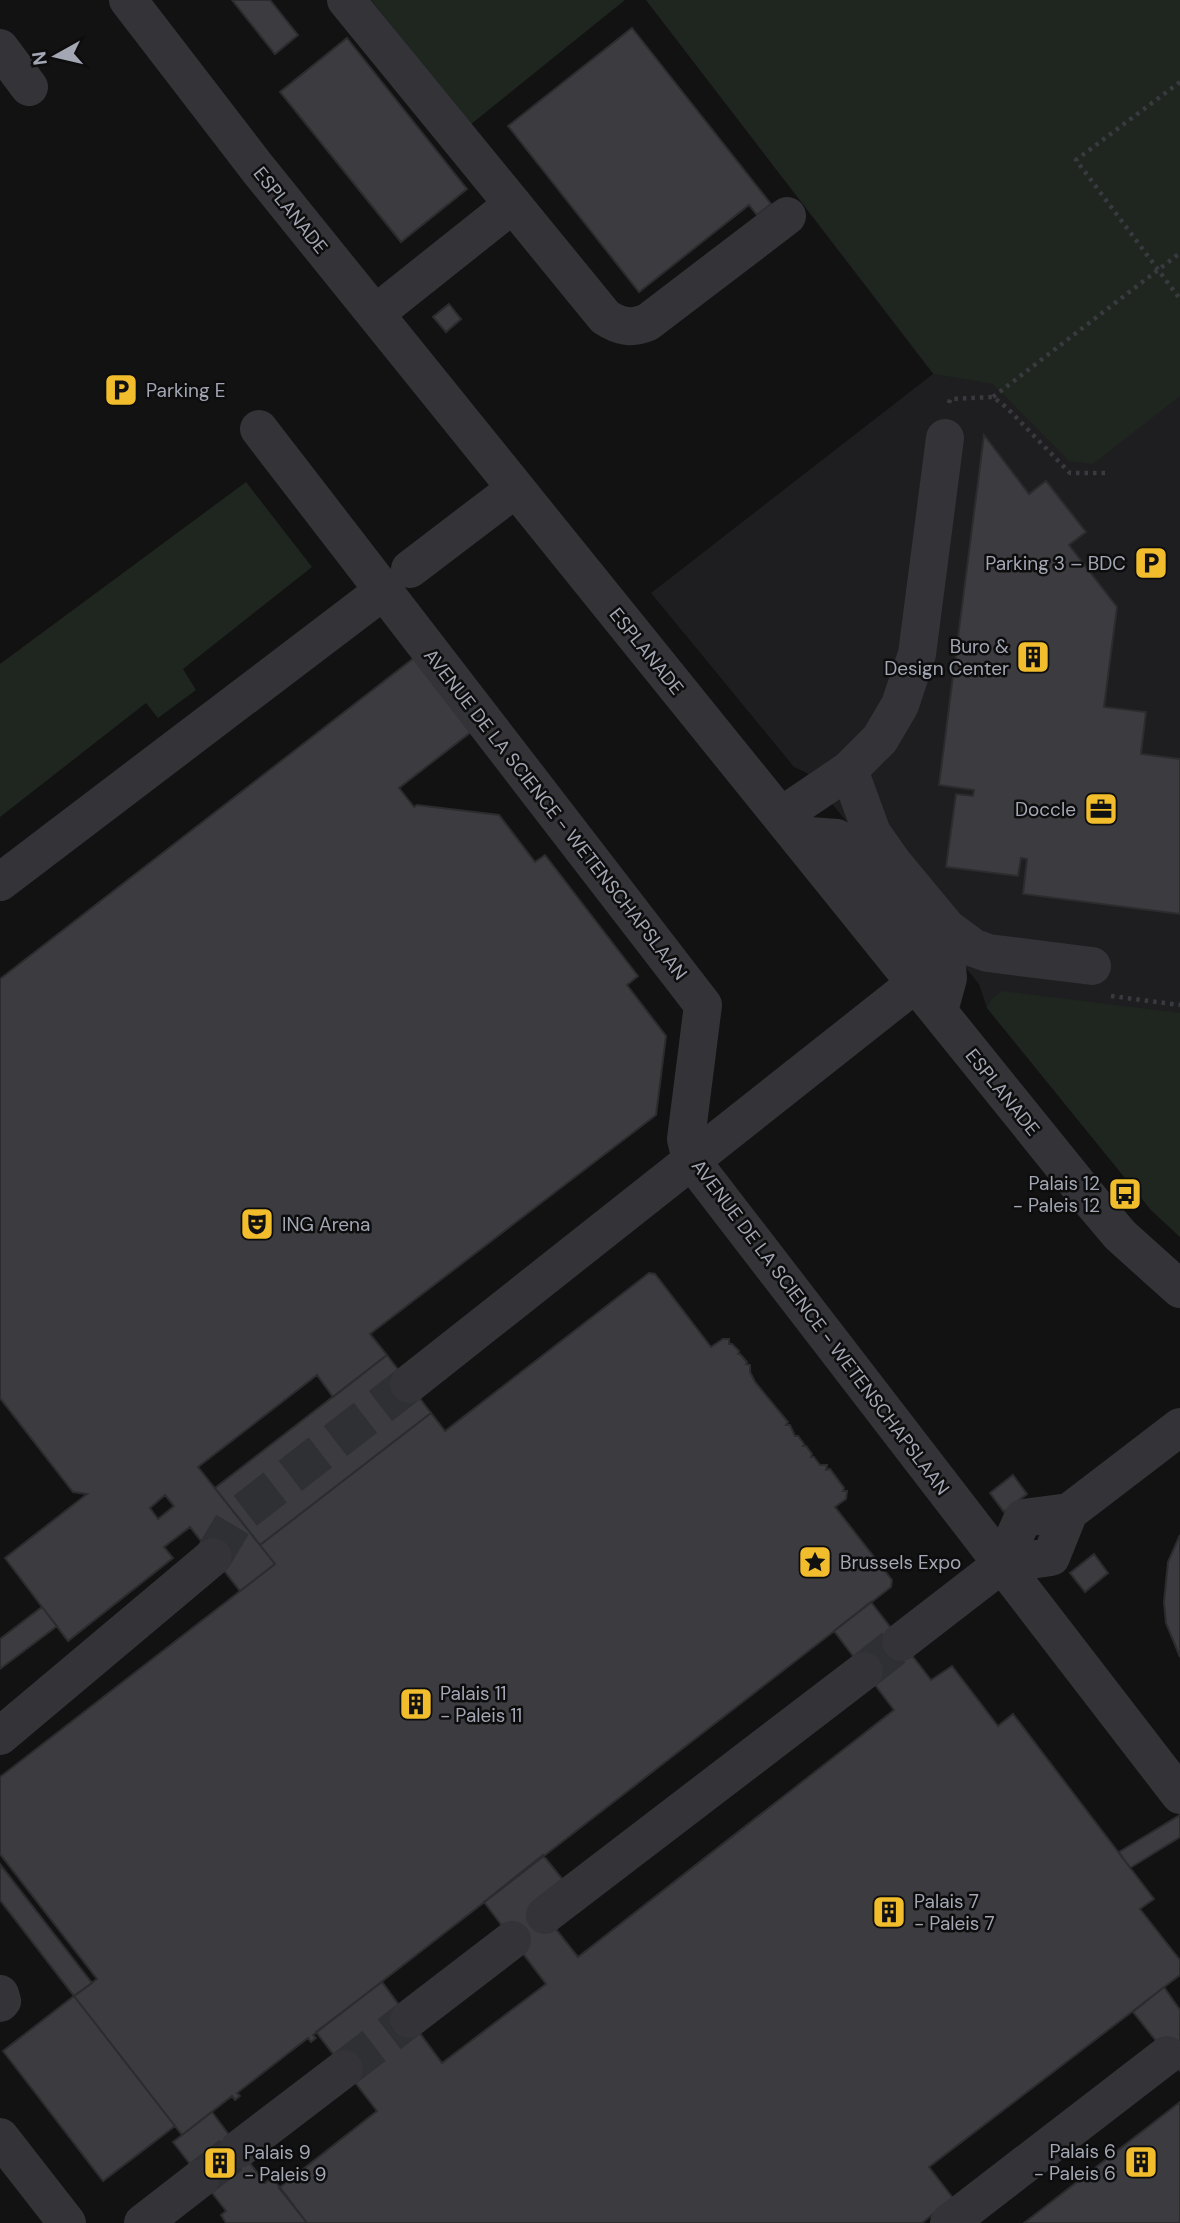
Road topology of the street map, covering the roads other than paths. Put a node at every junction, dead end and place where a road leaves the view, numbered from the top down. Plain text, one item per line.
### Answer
1 (128, 0) edge
2 (346, 0) edge
3 (0, 48) edge
4 (29, 87) dead end
5 (513, 204) junction
6 (787, 216) dead end
7 (375, 314) junction
8 (947, 423) road end
9 (259, 429) dead end
10 (515, 489) junction
11 (397, 580) junction
12 (849, 770) junction
13 (788, 825) junction
14 (0, 882) edge
15 (1092, 966) road end
16 (927, 997) junction
17 (691, 1160) junction
18 (1180, 1289) edge
19 (409, 1384) tunnel mouth
20 (1180, 1426) edge
21 (213, 1557) tunnel mouth
22 (1002, 1564) junction
23 (901, 1642) tunnel mouth
24 (864, 1671) tunnel mouth
25 (0, 1736) edge
26 (1180, 1795) edge
27 (545, 1915) dead end
28 (512, 1940) dead end
29 (0, 1994) edge
30 (0, 2003) edge
31 (410, 2019) tunnel mouth
32 (1167, 2055) dead end
33 (344, 2069) tunnel mouth
34 (0, 2137) edge
35 (239, 2149) tunnel mouth
36 (201, 2178) tunnel mouth
37 (67, 2223) edge
38 (143, 2223) edge
39 (949, 2223) edge

1 - 7 street, ESPLANADE
2 - 5 street
3 - 4 street
5 - 6 street
5 - 7 street
7 - 10 street, ESPLANADE
8 - 12 street
9 - 11 street, AVENUE DE LA SCIENCE - WETENSCHAPSLAAN
10 - 11 street
10 - 13 street, ESPLANADE
11 - 14 street
11 - 17 street, AVENUE DE LA SCIENCE - WETENSCHAPSLAAN
12 - 13 street
12 - 15 street
13 - 16 street, ESPLANADE
16 - 17 street
16 - 18 street, ESPLANADE
17 - 19 street
17 - 22 street, AVENUE DE LA SCIENCE - WETENSCHAPSLAAN
20 - 22 street
21 - 25 street
22 - 23 street
22 - 26 street, AVENUE DE LA SCIENCE - WETENSCHAPSLAAN
24 - 27 street
28 - 31 street
29 - 30 street
32 - 39 street
33 - 35 street
34 - 37 street
36 - 38 street

